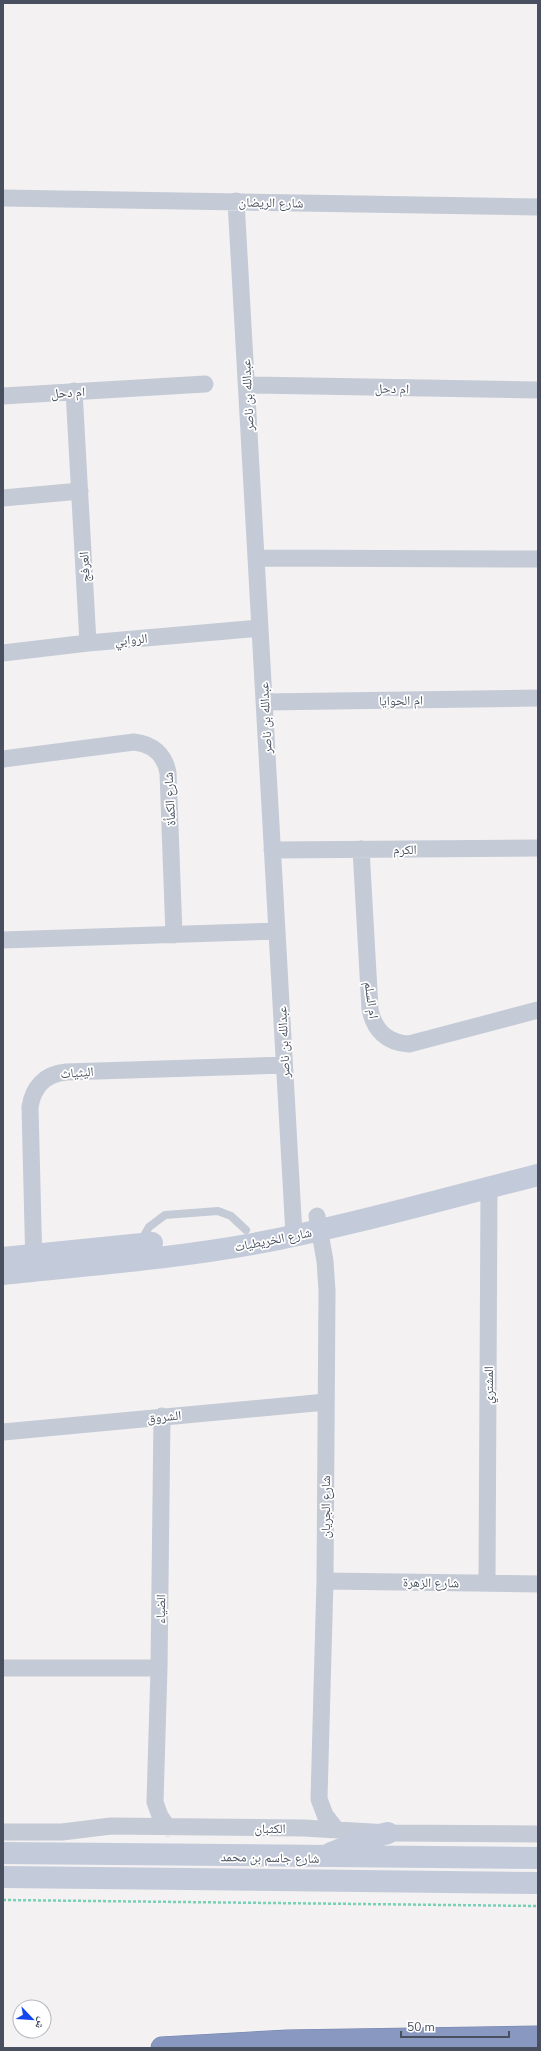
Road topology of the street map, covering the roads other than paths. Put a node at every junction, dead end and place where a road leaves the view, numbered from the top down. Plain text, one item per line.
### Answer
1 (3, 198) edge
2 (236, 201) junction
3 (538, 208) edge
4 (205, 384) dead end
5 (247, 386) junction
6 (538, 390) edge
7 (74, 391) junction
8 (3, 396) edge
9 (80, 491) junction
10 (3, 498) edge
11 (256, 558) junction
12 (538, 559) edge
13 (260, 628) junction
14 (88, 643) junction
15 (3, 653) edge
16 (538, 698) edge
17 (264, 702) junction
18 (3, 759) edge
19 (538, 848) edge
20 (361, 849) junction
21 (272, 850) junction
22 (277, 931) junction
23 (174, 935) junction
24 (3, 940) edge
25 (538, 1010) edge
26 (284, 1065) junction
27 (538, 1160) edge
28 (538, 1175) edge
29 (489, 1188) junction
30 (318, 1223) junction
31 (293, 1228) junction
32 (3, 1258) edge
33 (34, 1263) junction
34 (3, 1274) edge
35 (326, 1402) junction
36 (162, 1416) junction
37 (3, 1432) edge
38 (325, 1581) junction
39 (487, 1583) junction
40 (538, 1584) edge
41 (3, 1668) edge
42 (159, 1668) junction
43 (319, 1799) junction
44 (155, 1802) junction
45 (141, 1828) junction
46 (168, 1828) junction
47 (304, 1828) junction
48 (335, 1828) junction
49 (3, 1832) edge
50 (388, 1833) junction
51 (538, 1834) edge
52 (3, 1853) edge
53 (322, 1857) junction
54 (538, 1858) edge
55 (3, 1877) edge
56 (538, 1883) edge
57 (538, 2037) edge
58 (162, 2048) edge

1 - 2 street, شارع الريضان
2 - 3 street, شارع الريضان
2 - 5 street, عبدالله بن ناصر
4 - 7 street, ام دحل
5 - 6 street, ام دحل
5 - 11 street, عبدالله بن ناصر
7 - 8 street, ام دحل
7 - 9 street, العرفج
9 - 10 street
9 - 14 street, العرفج
11 - 12 street
11 - 13 street, عبدالله بن ناصر
13 - 14 street, الروابي
13 - 17 street, عبدالله بن ناصر
14 - 15 street, الروابي
16 - 17 street, ام الحوايا
17 - 21 street, عبدالله بن ناصر
18 - 23 street, شارع الكمأة
19 - 20 street, الكرم
20 - 21 street, الكرم
20 - 25 street, ام السلم
21 - 22 street, عبدالله بن ناصر
22 - 23 street
22 - 26 street, عبدالله بن ناصر
23 - 24 street
26 - 31 street, عبدالله بن ناصر
26 - 33 street, اليثياث
27 - 30 main road, شارع الخريطيات
28 - 29 main road, شارع الخريطيات
29 - 30 main road, شارع الخريطيات
29 - 39 street, المشتري
30 - 31 main road, شارع الخريطيات
30 - 35 street, شارع الجريان
31 - 33 main road, شارع الخريطيات
31 - 33 main road, شارع الخريطيات
32 - 33 main road, شارع الخريطيات
33 - 34 main road, شارع الخريطيات
35 - 36 street, الشروق
35 - 38 street, شارع الجريان
36 - 37 street, الشروق
36 - 42 street, الضياء
38 - 39 street, شارع الزهرة
38 - 43 street, شارع الجريان
39 - 40 street, شارع الزهرة
41 - 42 street
42 - 44 street, الضياء
43 - 47 street, شارع الجريان
43 - 48 street, شارع الجريان
44 - 45 street, الضياء
44 - 46 street, الضياء
45 - 46 street, الكثبان
45 - 49 street, الكثبان
46 - 47 street, الكثبان
47 - 48 street, الكثبان
48 - 50 street, الكثبان
50 - 51 street, الكثبان
50 - 53 main road
52 - 53 main road, شارع جاسم بن محمد
53 - 54 main road, شارع جاسم بن محمد
55 - 56 main road, شارع جاسم بن محمد
57 - 58 highway

